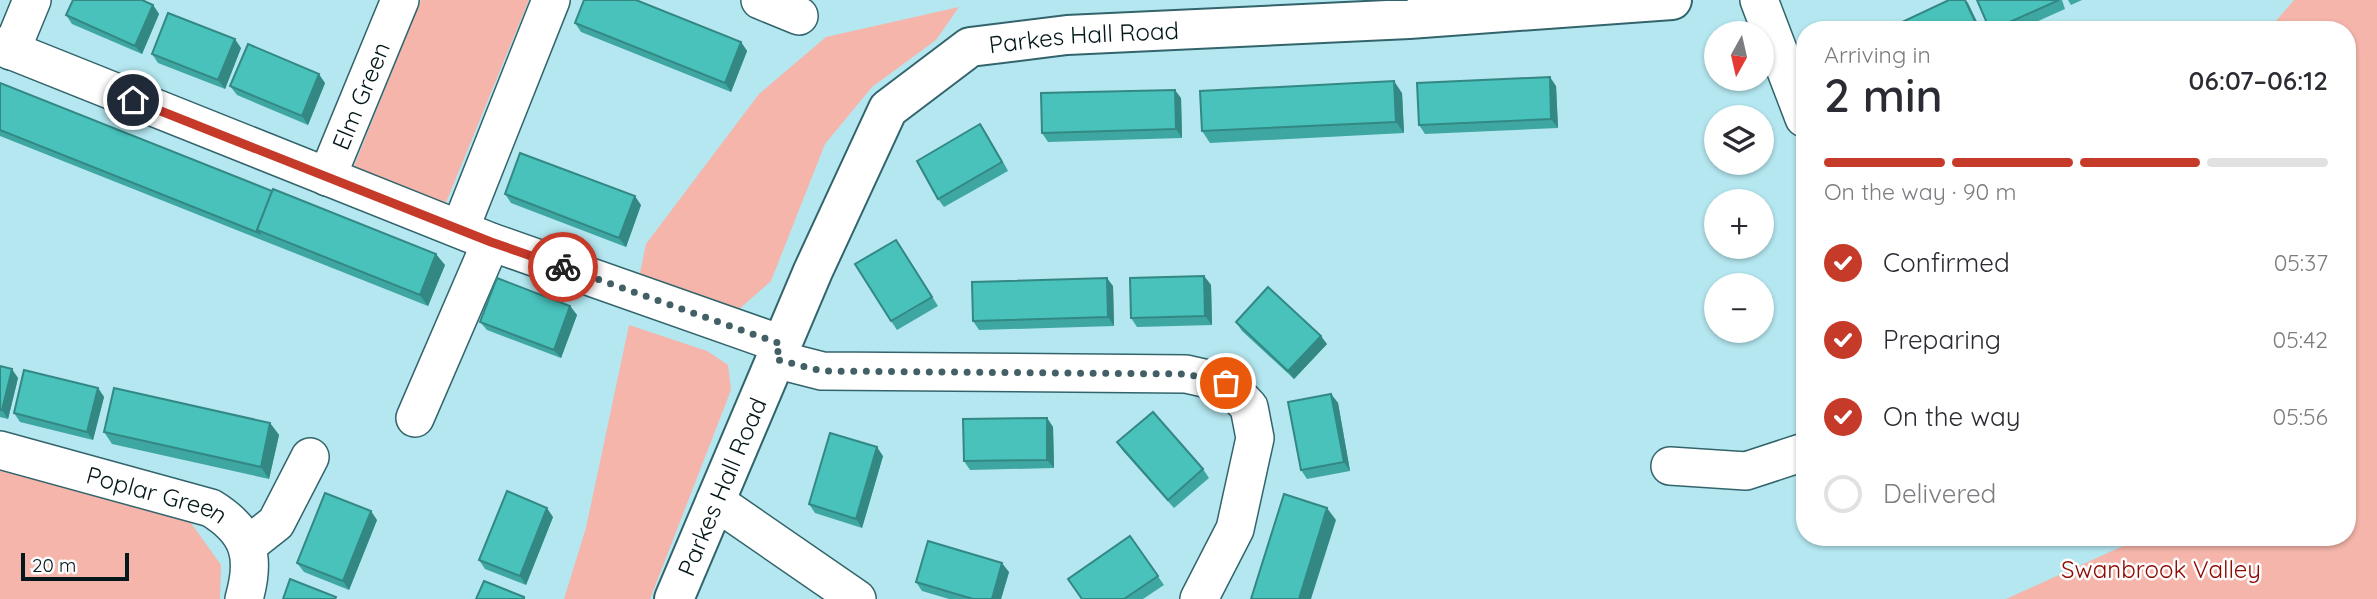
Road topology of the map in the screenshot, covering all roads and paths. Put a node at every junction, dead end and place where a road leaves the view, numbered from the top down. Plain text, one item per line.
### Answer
1 (32, 0) edge
2 (400, 0) edge
3 (551, 0) edge
4 (760, 0) edge
5 (1672, 0) edge
6 (1759, 0) edge
7 (799, 16) dead end
8 (6, 49) edge
9 (1796, 97) edge
10 (327, 177) junction
11 (475, 235) junction
12 (778, 352) junction
13 (415, 418) dead end
14 (0, 450) edge
15 (1796, 455) edge
16 (310, 457) dead end
17 (1670, 466) dead end
18 (715, 501) junction
19 (247, 545) junction
20 (244, 599) edge
21 (674, 599) edge
22 (857, 599) edge
23 (1199, 599) edge

1 - 8 street
2 - 10 street, Elm Green
3 - 11 street
4 - 7 street
5 - 12 street, Parkes Hall Road
6 - 9 street
8 - 10 street
10 - 11 street, Elm Green
11 - 12 street, Elm Green
11 - 13 street
12 - 18 street, Parkes Hall Road
12 - 23 street, Elm Green
14 - 19 street, Poplar Green
15 - 17 street
16 - 19 street
18 - 21 street, Parkes Hall Road
18 - 22 street
19 - 20 street, Poplar Green

